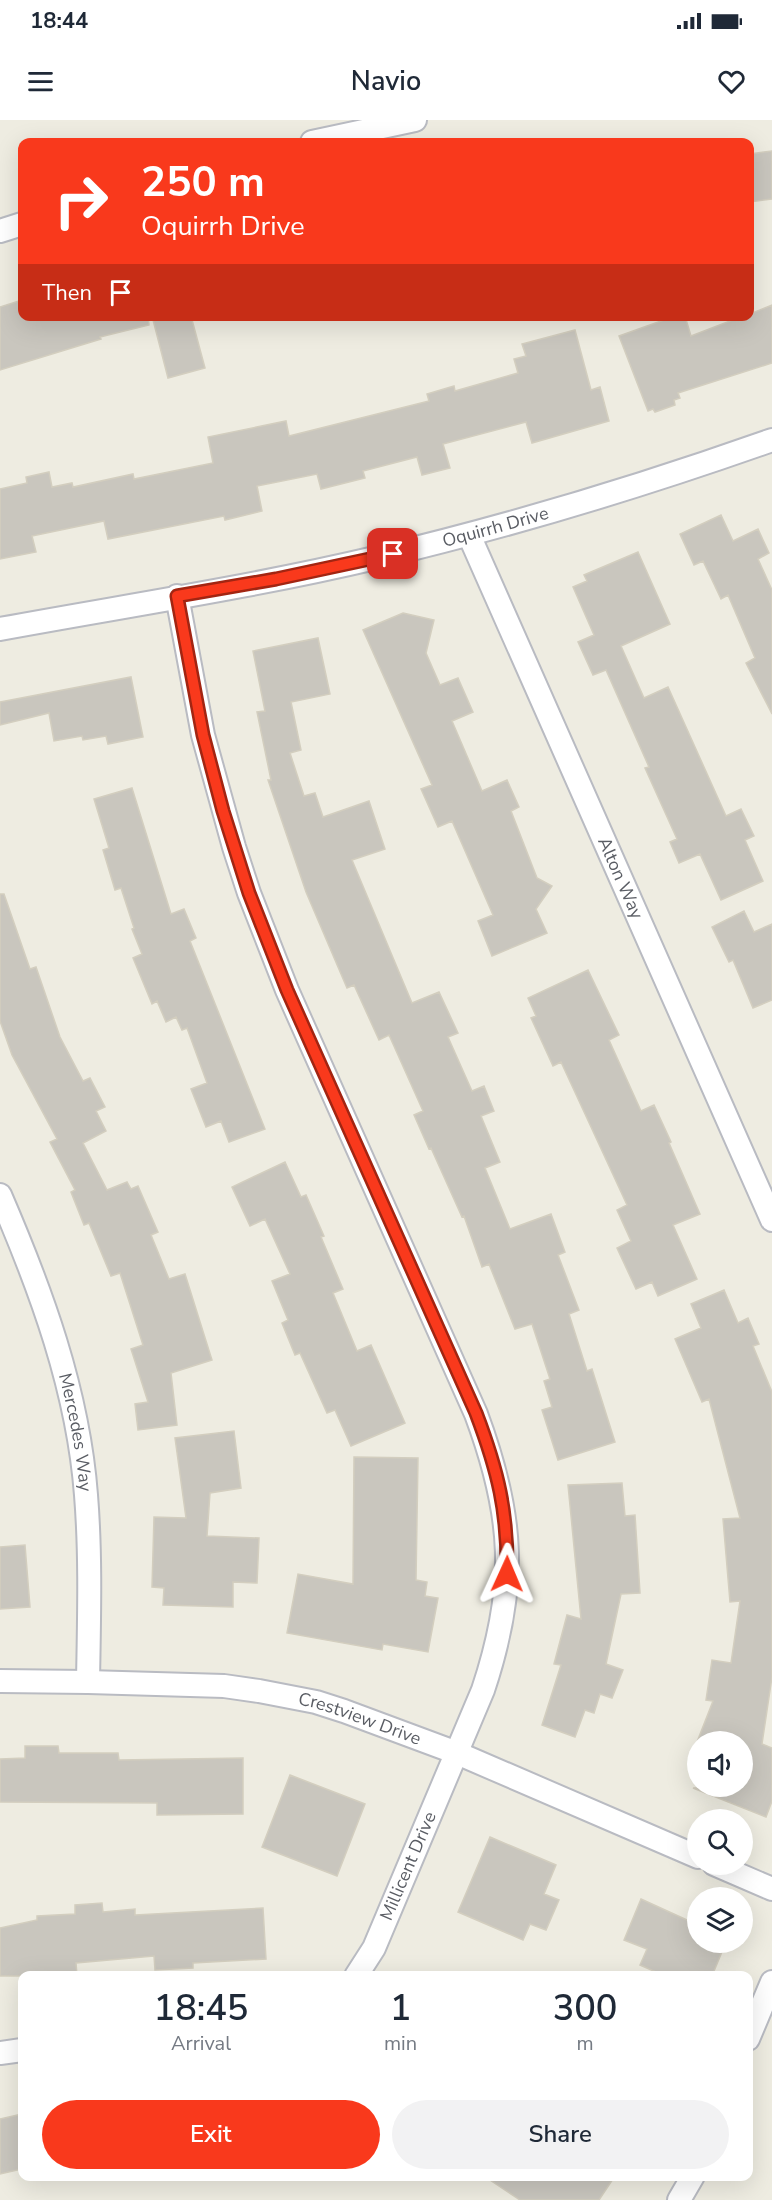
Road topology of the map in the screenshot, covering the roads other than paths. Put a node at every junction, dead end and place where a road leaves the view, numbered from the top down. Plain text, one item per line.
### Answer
1 (415, 120) edge
2 (331, 138) edge
3 (18, 225) edge
4 (0, 231) edge
5 (772, 440) edge
6 (469, 535) junction
7 (177, 596) junction
8 (0, 629) edge
9 (0, 1195) edge
10 (772, 1220) edge
11 (0, 1681) edge
12 (88, 1682) junction
13 (457, 1754) junction
14 (687, 1852) edge
15 (740, 1875) edge
16 (772, 1889) edge
17 (359, 1971) edge
18 (772, 1982) edge
19 (753, 2027) edge
20 (18, 2051) edge
21 (0, 2053) edge
22 (690, 2181) edge
23 (679, 2200) edge

1 - 2 street
3 - 4 street
5 - 6 street, Oquirrh Drive
6 - 7 street, Oquirrh Drive
6 - 10 street, Alton Way
7 - 8 street, Oquirrh Drive
7 - 13 street, Millicent Drive
9 - 12 street, Mercedes Way
11 - 12 street, Crestview Drive
12 - 13 street, Crestview Drive
13 - 14 street, Crestview Drive
13 - 17 street, Millicent Drive
15 - 16 street
18 - 19 street
20 - 21 street
22 - 23 street

